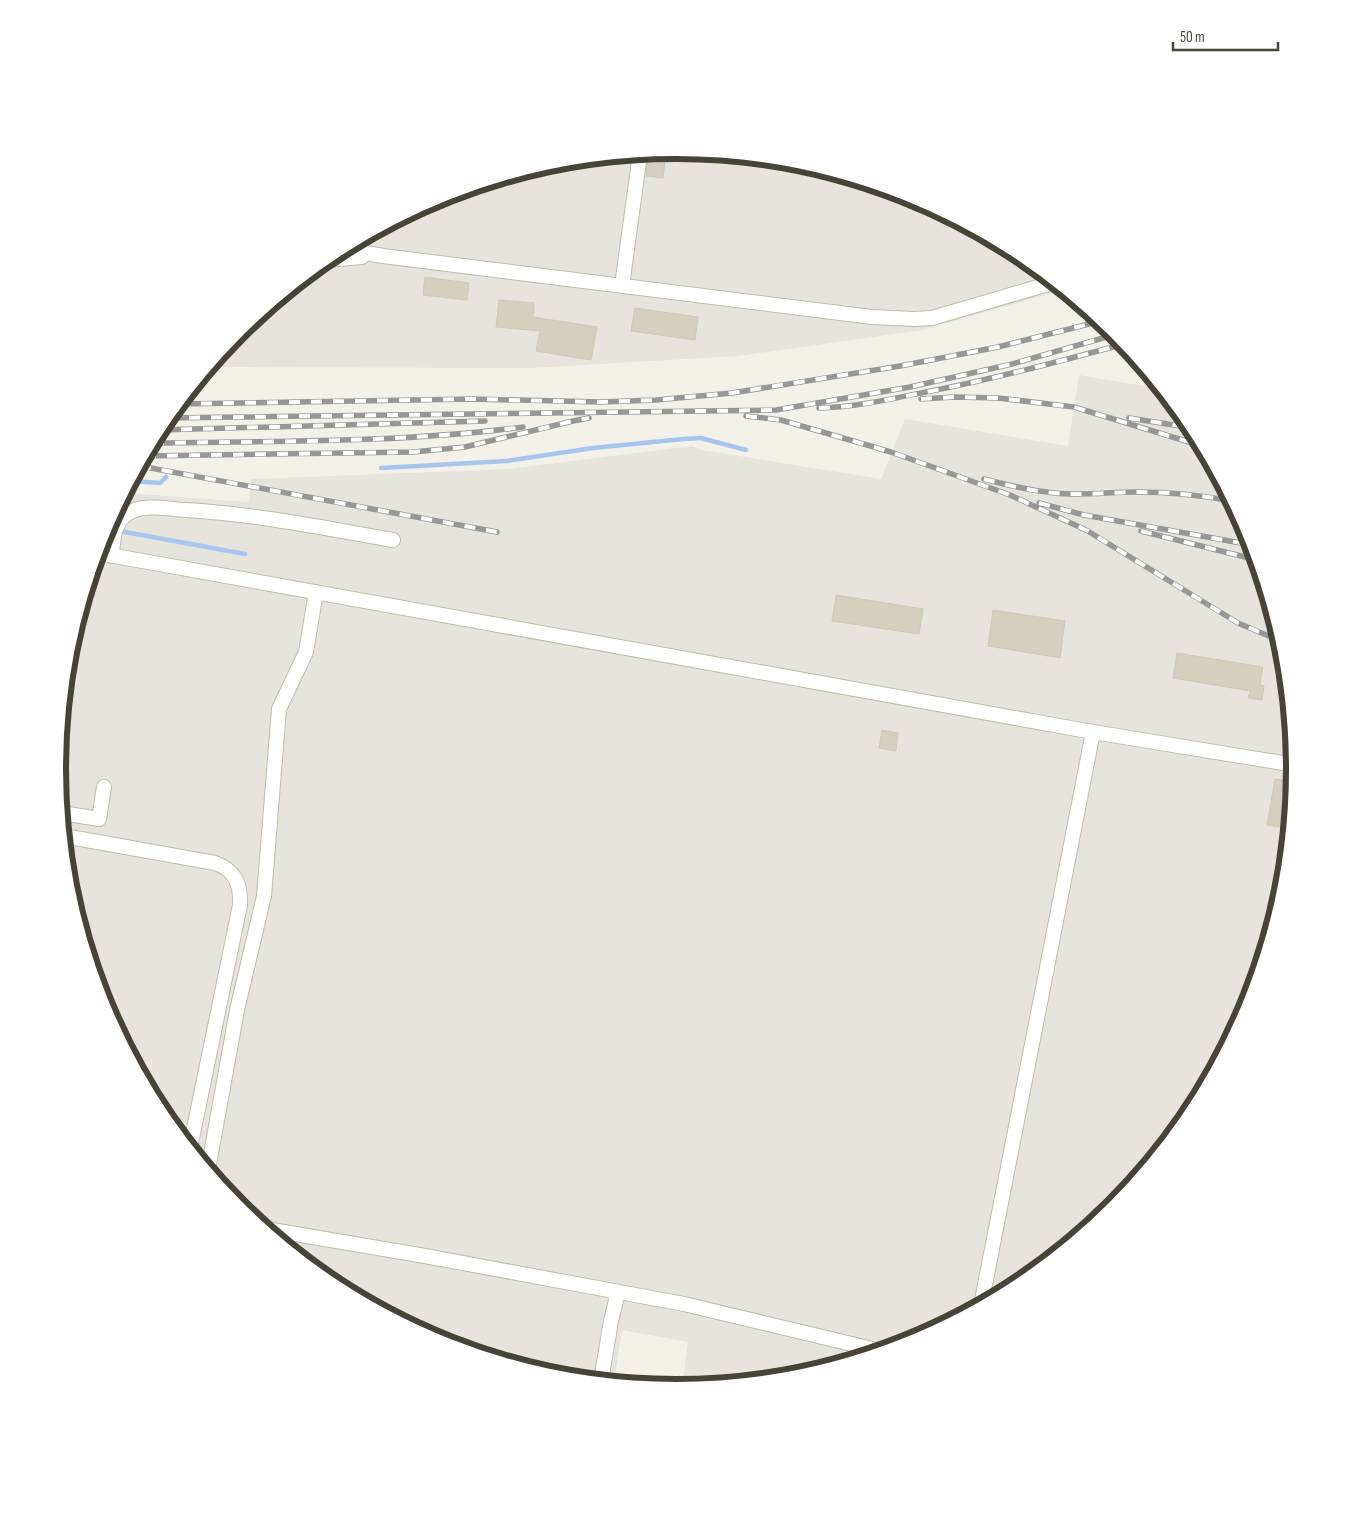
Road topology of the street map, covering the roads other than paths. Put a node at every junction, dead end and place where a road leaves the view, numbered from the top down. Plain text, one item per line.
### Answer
1 (639, 160) edge
2 (355, 251) edge
3 (383, 256) junction
4 (342, 259) edge
5 (1047, 284) edge
6 (622, 286) junction
7 (393, 540) dead end
8 (108, 547) edge
9 (105, 555) edge
10 (316, 592) junction
11 (1093, 732) junction
12 (1287, 764) edge
13 (104, 787) dead end
14 (68, 814) edge
15 (70, 837) edge
16 (192, 1140) edge
17 (210, 1161) edge
18 (278, 1231) edge
19 (618, 1292) junction
20 (983, 1297) edge
21 (869, 1348) edge
22 (602, 1374) edge

1 - 6 lane
2 - 3 lane
3 - 4 lane
3 - 6 lane
5 - 6 lane
7 - 8 lane
9 - 10 lane
10 - 11 lane
10 - 17 lane
11 - 12 lane
11 - 20 lane
13 - 14 lane
15 - 16 lane
18 - 19 lane
19 - 21 lane
19 - 22 lane

